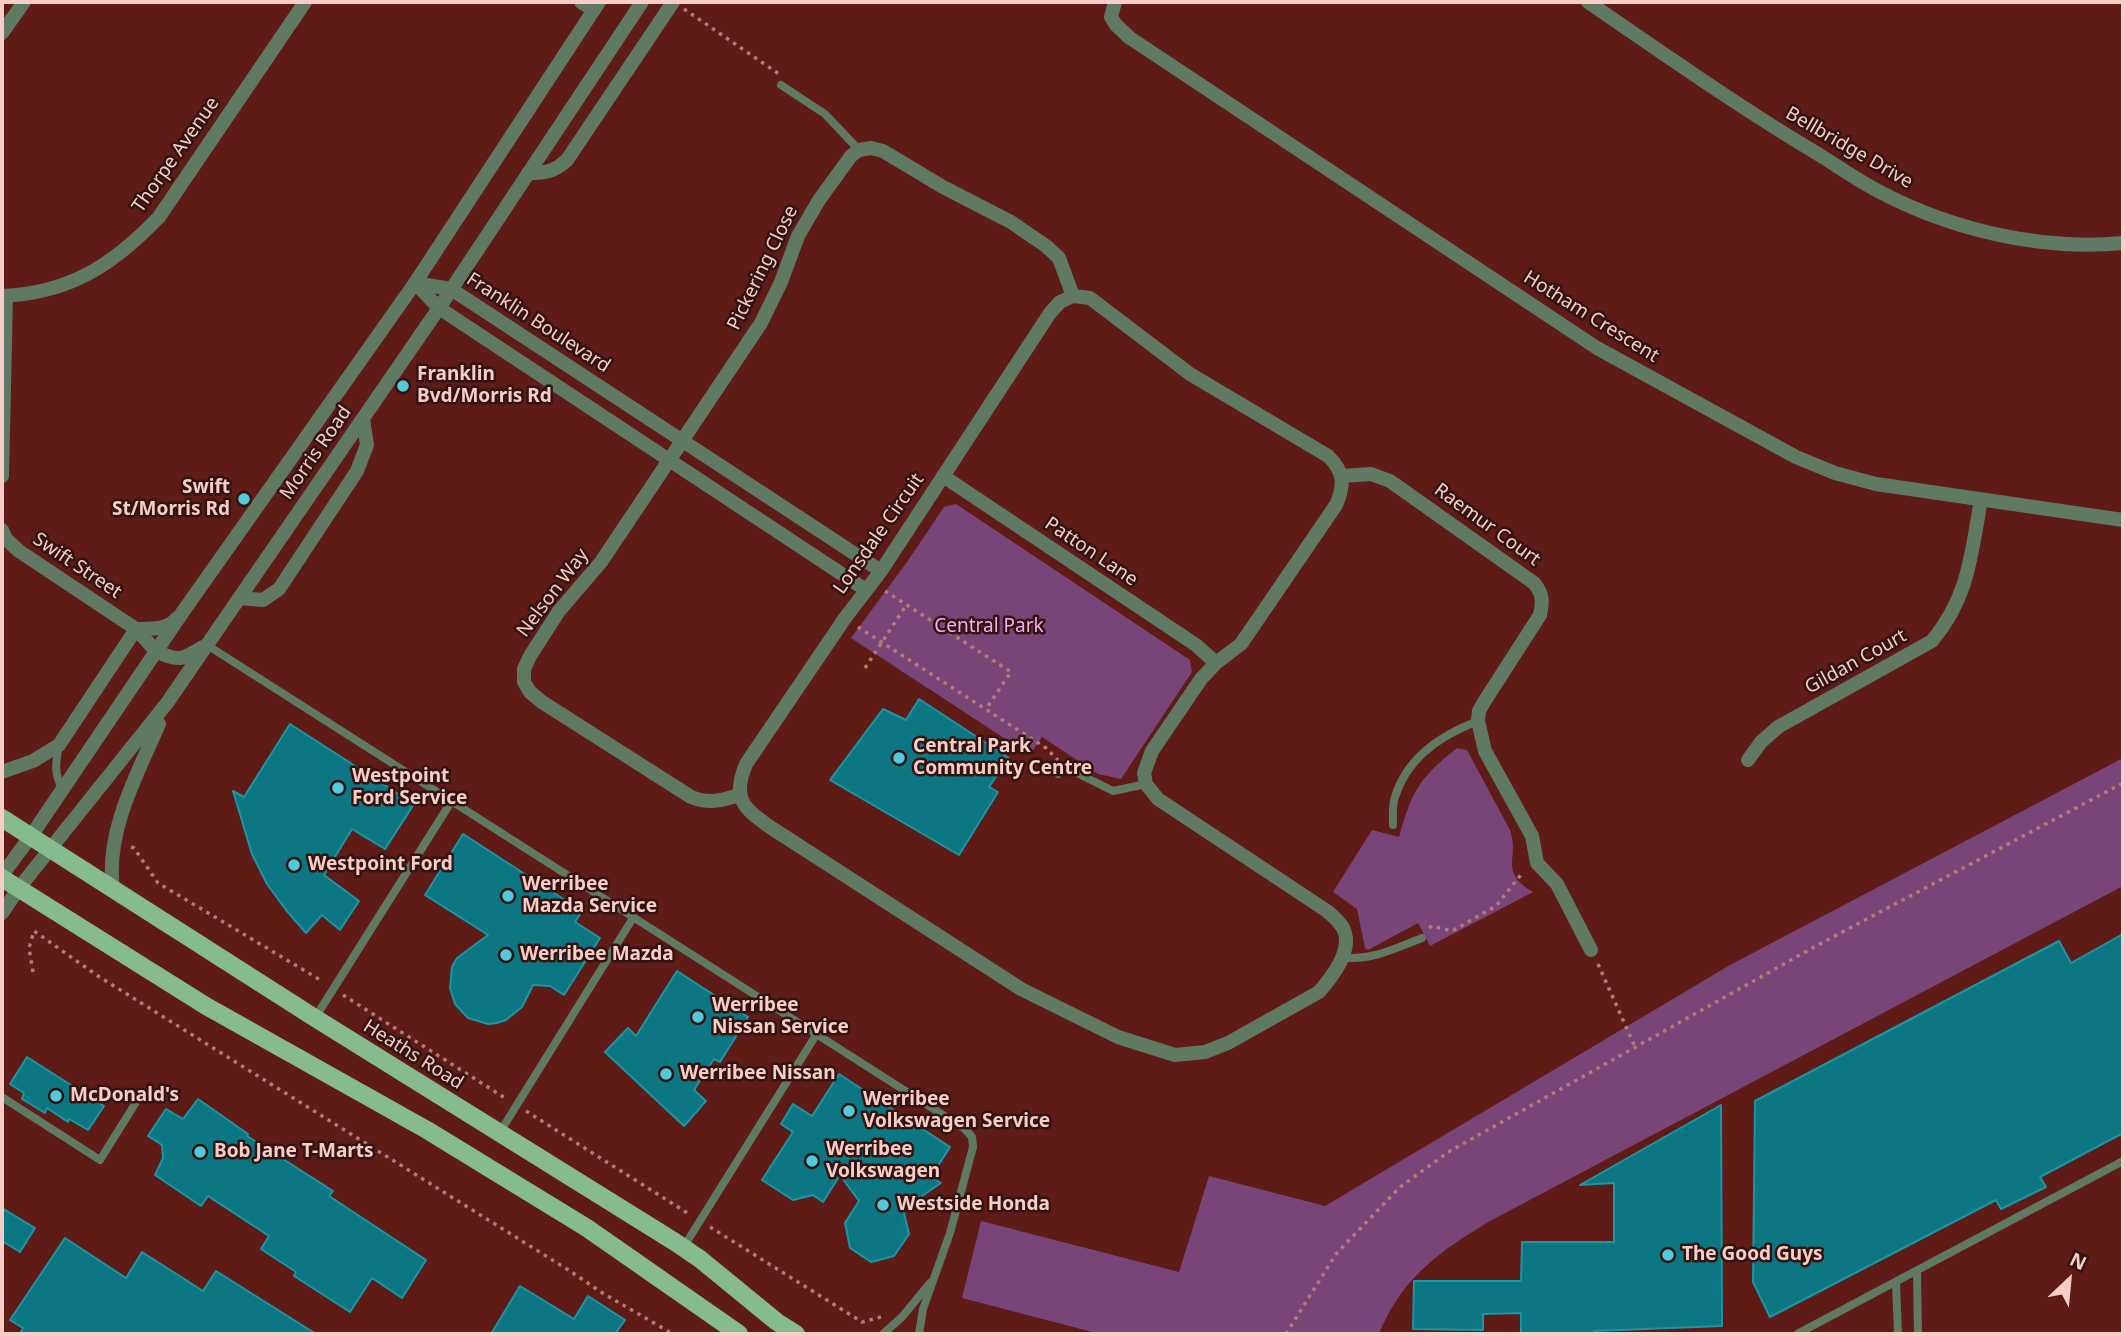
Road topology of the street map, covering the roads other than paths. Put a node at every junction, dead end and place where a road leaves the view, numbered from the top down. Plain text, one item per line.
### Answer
1 (24, 2) edge
2 (304, 2) edge
3 (581, 2) edge
4 (642, 2) edge
5 (674, 2) edge
6 (1115, 2) edge
7 (1588, 2) edge
8 (597, 6) edge
9 (2, 33) edge
10 (784, 87) road end
11 (859, 150) junction
12 (528, 173) junction
13 (2123, 243) edge
14 (415, 283) junction
15 (451, 289) junction
16 (4, 296) edge
17 (1073, 296) junction
18 (439, 307) junction
19 (566, 364) junction
20 (554, 383) junction
21 (363, 418) junction
22 (682, 441) junction
23 (671, 459) junction
24 (2, 476) edge
25 (943, 477) junction
26 (1342, 477) junction
27 (753, 487) junction
28 (1981, 500) junction
29 (741, 506) junction
30 (2123, 520) edge
31 (2, 530) edge
32 (881, 571) junction
33 (869, 586) junction
34 (239, 598) junction
35 (181, 613) junction
36 (136, 629) junction
37 (207, 645) junction
38 (156, 651) junction
39 (1216, 663) junction
40 (167, 704) junction
41 (1478, 721) junction
42 (59, 745) junction
43 (1748, 760) dead end
44 (2, 772) edge
45 (1061, 772) road end
46 (1146, 784) junction
47 (63, 789) junction
48 (738, 795) junction
49 (451, 802) junction
50 (2, 818) edge
51 (1393, 825) dead end
52 (31, 836) junction
53 (51, 849) junction
54 (2, 876) edge
55 (19, 888) junction
56 (113, 889) junction
57 (2, 912) edge
58 (633, 918) junction
59 (1422, 938) road end
60 (1591, 950) road end
61 (1341, 957) junction
62 (315, 1018) junction
63 (816, 1035) junction
64 (2, 1097) edge
65 (138, 1099) dead end
66 (499, 1133) junction
67 (2123, 1161) edge
68 (683, 1248) junction
69 (1917, 1271) junction
70 (934, 1278) junction
71 (1896, 1282) junction
72 (739, 1334) edge
73 (796, 1334) edge
74 (883, 1334) edge
75 (919, 1334) edge
76 (1797, 1334) edge
77 (1898, 1334) edge
78 (1918, 1334) edge

1 - 9 street
2 - 16 street, Thorpe Avenue
3 - 8 street
4 - 12 street, Morris Road
5 - 12 street
6 - 28 street, Hotham Crescent
7 - 13 street, Bellbridge Drive
8 - 14 street, Morris Road
10 - 11 lane
11 - 17 street
11 - 22 street, Pickering Close
12 - 15 street, Morris Road
14 - 15 street, Franklin Boulevard
14 - 18 street
14 - 35 street, Morris Road
15 - 18 street, Morris Road
15 - 19 street, Franklin Boulevard
16 - 24 street
17 - 25 street, Lonsdale Circuit
17 - 26 street
18 - 20 street
18 - 21 street, Morris Road
19 - 20 street
19 - 22 street, Franklin Boulevard
20 - 23 street
21 - 34 street, Morris Road
21 - 34 street
22 - 23 street, Pickering Close
22 - 27 street, Franklin Boulevard
23 - 29 street
23 - 48 street, Nelson Way
25 - 32 street, Lonsdale Circuit
25 - 39 street, Patton Lane
26 - 39 street
26 - 41 street, Raemur Court
27 - 29 street
27 - 32 street, Franklin Boulevard
28 - 30 street, Hotham Crescent
28 - 43 street, Gildan Court
29 - 33 street
31 - 36 street, Swift Street
32 - 33 street, Lonsdale Circuit
33 - 48 street, Lonsdale Circuit
34 - 37 street, Morris Road
35 - 36 street
35 - 38 street, Morris Road
36 - 38 street, Swift Street
36 - 42 street
37 - 38 street
37 - 40 street, Morris Road
37 - 49 lane
38 - 47 street, Morris Road
39 - 46 street
40 - 53 street, Morris Road
40 - 56 street
41 - 51 lane
41 - 60 street
42 - 44 street
42 - 47 lane
45 - 46 lane
46 - 61 street
47 - 52 street, Morris Road
48 - 61 street
49 - 58 lane
49 - 62 lane
50 - 52 main road, Heaths Road
52 - 53 main road, Heaths Road
52 - 54 street, Morris Road
53 - 55 street, Morris Road
53 - 56 main road, Heaths Road
54 - 55 main road
55 - 57 street, Morris Road
55 - 72 main road
56 - 62 main road, Heaths Road
58 - 63 lane
58 - 66 lane
59 - 61 lane
62 - 66 main road, Heaths Road
63 - 68 lane
63 - 70 lane
64 - 65 lane
66 - 68 main road, Heaths Road
67 - 69 lane
68 - 73 main road, Heaths Road
69 - 71 lane
69 - 78 lane
70 - 74 lane
70 - 75 lane
71 - 76 lane
71 - 77 lane

